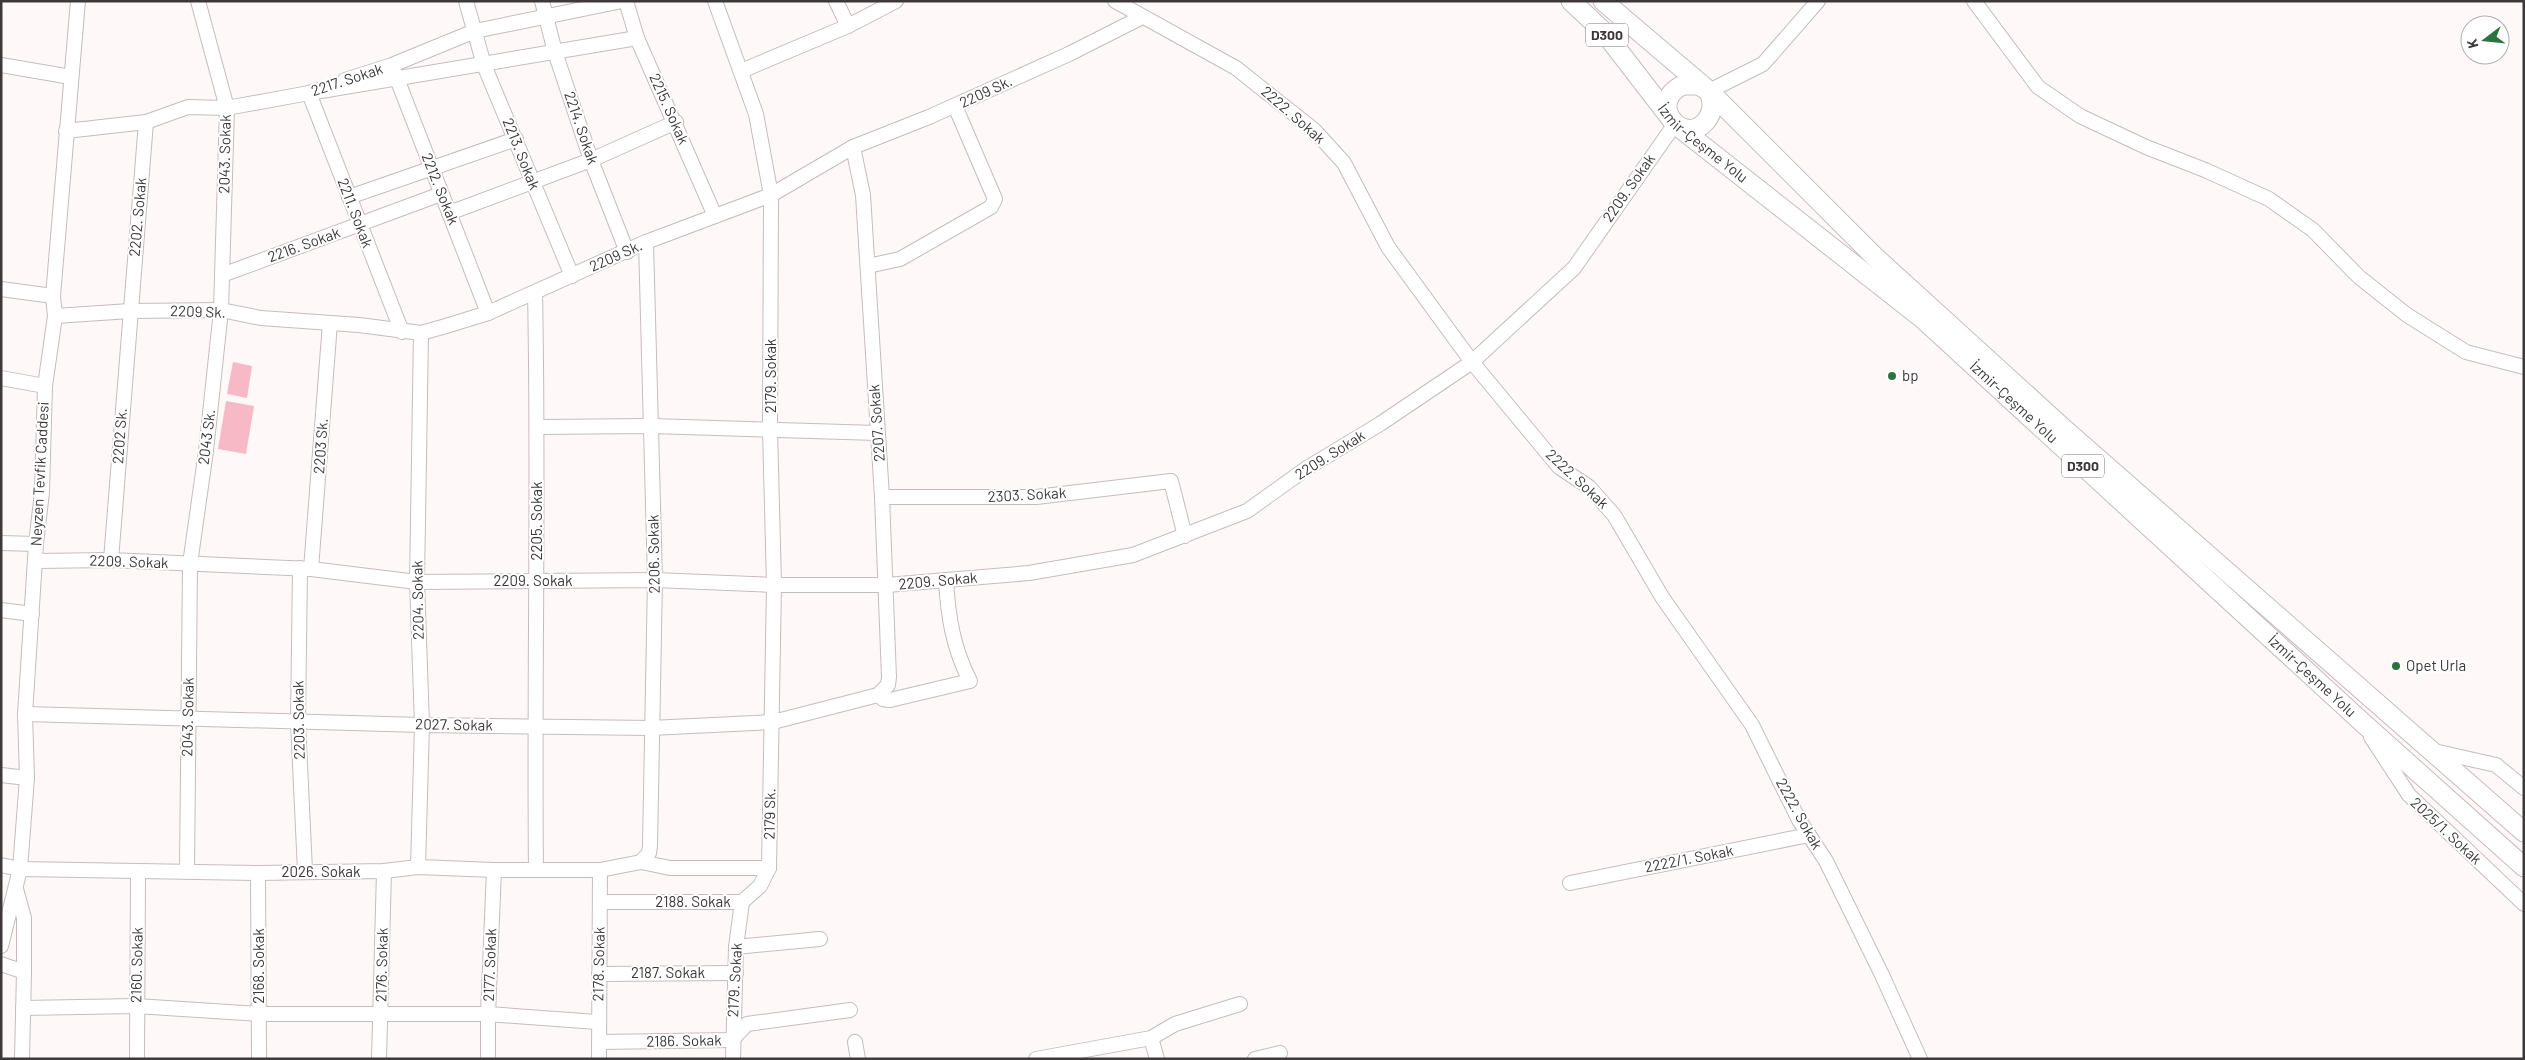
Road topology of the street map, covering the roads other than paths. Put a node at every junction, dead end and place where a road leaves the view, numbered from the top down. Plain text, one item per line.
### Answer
1 (78, 1) edge
2 (198, 1) edge
3 (466, 1) edge
4 (542, 1) edge
5 (622, 1) edge
6 (626, 1) edge
7 (715, 1) edge
8 (836, 1) edge
9 (896, 1) edge
10 (1114, 1) edge
11 (1571, 1) edge
12 (1603, 1) edge
13 (1818, 1) edge
14 (1974, 1) edge
15 (1142, 17) junction
16 (547, 18) junction
17 (848, 26) junction
18 (476, 32) junction
19 (637, 38) junction
20 (555, 52) junction
21 (1, 66) edge
22 (484, 66) junction
23 (741, 71) junction
24 (394, 72) junction
25 (71, 77) junction
26 (1709, 91) junction
27 (309, 93) junction
28 (955, 106) junction
29 (227, 108) junction
30 (146, 122) junction
31 (676, 122) junction
32 (1675, 124) junction
33 (66, 131) junction
34 (516, 139) junction
35 (854, 147) junction
36 (591, 160) junction
37 (431, 168) junction
38 (531, 181) junction
39 (442, 194) junction
40 (771, 195) junction
41 (349, 197) junction
42 (449, 213) junction
43 (715, 216) junction
44 (359, 224) junction
45 (646, 242) junction
46 (627, 252) junction
47 (868, 266) junction
48 (222, 275) junction
49 (572, 276) junction
50 (1, 289) edge
51 (536, 292) junction
52 (53, 296) junction
53 (221, 310) junction
54 (130, 311) junction
55 (488, 313) junction
56 (55, 316) junction
57 (330, 323) junction
58 (402, 332) junction
59 (421, 333) junction
60 (1472, 362) junction
61 (2524, 367) edge
62 (1, 378) edge
63 (45, 386) junction
64 (651, 426) junction
65 (538, 427) junction
66 (770, 429) junction
67 (877, 432) junction
68 (882, 497) junction
69 (1185, 536) junction
70 (1, 543) edge
71 (36, 544) junction
72 (110, 560) junction
73 (35, 561) junction
74 (190, 564) junction
75 (306, 568) junction
76 (655, 580) junction
77 (946, 580) junction
78 (416, 582) junction
79 (537, 582) junction
80 (774, 585) junction
81 (887, 585) junction
82 (1, 610) edge
83 (32, 614) junction
84 (878, 695) junction
85 (26, 714) junction
86 (188, 719) junction
87 (298, 722) junction
88 (773, 722) junction
89 (2363, 723) junction
90 (422, 725) junction
91 (535, 726) junction
92 (651, 728) junction
93 (2434, 751) junction
94 (771, 759) joint
95 (1, 775) edge
96 (27, 778) junction
97 (2524, 788) edge
98 (2524, 816) edge
99 (2524, 832) edge
100 (1809, 835) junction
101 (641, 862) junction
102 (1, 865) edge
103 (418, 867) junction
104 (2524, 867) edge
105 (769, 868) junction
106 (20, 869) junction
107 (494, 870) junction
108 (536, 870) junction
109 (600, 870) junction
110 (187, 871) junction
111 (305, 871) junction
112 (384, 871) junction
113 (138, 872) junction
114 (258, 873) junction
115 (1570, 883) dead end
116 (16, 889) junction
117 (600, 902) junction
118 (742, 902) junction
119 (2524, 904) edge
120 (820, 939) dead end
121 (1, 946) edge
122 (736, 947) junction
123 (1, 964) edge
124 (24, 972) junction
125 (736, 973) junction
126 (599, 974) junction
127 (1240, 1004) dead end
128 (136, 1006) junction
129 (23, 1008) junction
130 (850, 1010) dead end
131 (259, 1014) junction
132 (382, 1014) junction
133 (488, 1014) junction
134 (597, 1022) junction
135 (1151, 1038) junction
136 (732, 1040) junction
137 (599, 1042) junction
138 (855, 1042) dead end
139 (1280, 1053) dead end
140 (22, 1059) edge
141 (137, 1059) edge
142 (259, 1059) edge
143 (379, 1059) edge
144 (488, 1059) edge
145 (599, 1059) edge
146 (734, 1059) edge
147 (858, 1059) edge
148 (1036, 1059) edge
149 (1157, 1059) edge
150 (1254, 1059) edge
151 (1920, 1059) edge

1 - 25 street, Neyzen Tevfik Caddesi
2 - 29 street, 2043. Sokak
3 - 18 street, 2213. Sokak
4 - 16 street, 2214. Sokak
5 - 16 street, 2217. Sokak
6 - 19 street, 2215. Sokak
7 - 23 street, 2179. Sokak
8 - 17 street
9 - 17 street
10 - 15 street, 2222. Sokak
11 - 32 highway, İzmir-Çeşme Yolu / D300
12 - 26 highway, İzmir-Çeşme Yolu / D300
13 - 26 street
14 - 61 street
15 - 28 street, 2209 Sk.
15 - 60 street, 2222. Sokak
16 - 18 street, 2217. Sokak
16 - 20 street, 2214. Sokak
17 - 23 street
18 - 22 street, 2213. Sokak
18 - 24 street, 2217. Sokak
19 - 20 street
19 - 31 street, 2215. Sokak
20 - 22 street
20 - 36 street, 2214. Sokak
21 - 25 street
22 - 24 street
22 - 34 street, 2213. Sokak
23 - 40 street, 2179. Sokak
24 - 27 street, 2217. Sokak
24 - 37 street, 2212. Sokak
25 - 33 street, Neyzen Tevfik Caddesi
26 - 32 highway
26 - 32 highway
26 - 93 highway, İzmir-Çeşme Yolu / D300
27 - 29 street, 2217. Sokak
27 - 41 street, 2211. Sokak
28 - 35 street, 2209 Sk.
28 - 47 street
29 - 30 street, 2217. Sokak
29 - 48 street, 2043. Sokak
30 - 33 street, 2217. Sokak
30 - 54 street, 2202. Sokak
31 - 36 street
31 - 43 street, 2215. Sokak
32 - 60 street, 2209. Sokak
32 - 89 highway, İzmir-Çeşme Yolu / D300
33 - 52 street, Neyzen Tevfik Caddesi
34 - 37 street
34 - 38 street, 2213. Sokak
35 - 40 street, 2209 Sk.
35 - 47 street, 2207. Sokak
36 - 38 street
36 - 46 street, 2214. Sokak
37 - 39 street, 2212. Sokak
37 - 41 street
38 - 42 street
38 - 49 street, 2213. Sokak
39 - 42 street, 2212. Sokak
39 - 44 street, 2216. Sokak
40 - 43 street, 2209 Sk.
40 - 66 street, 2179. Sokak
41 - 44 street, 2211. Sokak
42 - 55 street, 2212. Sokak
43 - 45 street, 2209 Sk.
44 - 48 street, 2216. Sokak
44 - 58 street, 2211. Sokak
45 - 46 street, 2209 Sk.
45 - 64 street, 2206. Sokak
46 - 49 street, 2209 Sk.
47 - 67 street, 2207. Sokak
48 - 53 street, 2043. Sokak
49 - 51 street, 2209 Sk.
50 - 52 street
51 - 55 street, 2209 Sk.
51 - 65 street, 2205. Sokak
52 - 56 street, Neyzen Tevfik Caddesi
53 - 54 street, 2209 Sk.
53 - 57 street, 2209 Sk.
53 - 74 street, 2043 Sk.
54 - 56 street, 2209 Sk.
54 - 72 street, 2202 Sk.
55 - 59 street, 2209 Sk.
56 - 63 street, Neyzen Tevfik Caddesi
57 - 58 street, 2209 Sk.
57 - 75 street, 2203 Sk.
58 - 59 street, 2209 Sk.
59 - 78 street, 2204. Sokak
60 - 69 street, 2209. Sokak
60 - 100 street, 2222. Sokak
62 - 63 street
63 - 71 street, Neyzen Tevfik Caddesi
64 - 65 street
64 - 66 street
64 - 76 street, 2206. Sokak
65 - 79 street, 2205. Sokak
66 - 67 street
66 - 80 street, 2179. Sokak
67 - 68 street, 2207. Sokak
68 - 69 street, 2303. Sokak
68 - 81 street, 2207. Sokak
69 - 77 street, 2209. Sokak
70 - 71 street
71 - 73 street, Neyzen Tevfik Caddesi
72 - 73 street, 2209. Sokak
72 - 74 street, 2209. Sokak
73 - 83 street, Neyzen Tevfik Caddesi
74 - 75 street, 2209. Sokak
74 - 86 street, 2043. Sokak
75 - 78 street, 2209. Sokak
75 - 87 street, 2203. Sokak
76 - 79 street, 2209. Sokak
76 - 80 street, 2209. Sokak
76 - 92 street, 2206. Sokak
77 - 81 street, 2209. Sokak
77 - 84 street
78 - 79 street, 2209. Sokak
78 - 90 street, 2204. Sokak
79 - 91 street, 2205. Sokak
80 - 81 street, 2209. Sokak
80 - 88 street, 2179. Sokak
81 - 84 street, 2207. Sokak
82 - 83 street
83 - 85 street, Neyzen Tevfik Caddesi
84 - 88 street, 2027. Sokak
85 - 86 street, 2027. Sokak
85 - 96 street, Neyzen Tevfik Caddesi
86 - 87 street, 2027. Sokak
86 - 110 street, 2043. Sokak
87 - 90 street, 2027. Sokak
87 - 111 street, 2203. Sokak
88 - 92 street, 2027. Sokak
88 - 94 street, 2179. Sokak
89 - 104 highway, İzmir-Çeşme Yolu / D300
89 - 119 street, 2025/1. Sokak
90 - 91 street, 2027. Sokak
90 - 103 street, 2204. Sokak
91 - 92 street, 2027. Sokak
91 - 108 street, 2205. Sokak
92 - 101 street, 2206. Sokak
93 - 97 street
93 - 98 highway
93 - 99 highway, İzmir-Çeşme Yolu / D300
94 - 105 street, 2179 Sk.
95 - 96 street
96 - 106 street, Neyzen Tevfik Caddesi
100 - 115 street, 2222/1. Sokak
100 - 151 street, 2222. Sokak
101 - 105 street
101 - 109 street, 2026. Sokak
102 - 106 street, 2026. Sokak
103 - 107 street, 2026. Sokak
103 - 112 street, 2026. Sokak
105 - 118 street, 2188. Sokak
106 - 113 street, 2026. Sokak
106 - 116 street, Neyzen Tevfik Caddesi
107 - 108 street, 2026. Sokak
107 - 133 street, 2177. Sokak
108 - 109 street, 2026. Sokak
109 - 117 street, 2178. Sokak
110 - 113 street, 2026. Sokak
110 - 114 street, 2026. Sokak
111 - 112 street, 2026. Sokak
111 - 114 street, 2026. Sokak
112 - 132 street, 2176. Sokak
113 - 128 street, 2160. Sokak
114 - 131 street, 2168. Sokak
116 - 121 street, Neyzen Tevfik Caddesi
116 - 124 street
117 - 118 street, 2188. Sokak
117 - 126 street, 2178. Sokak
118 - 122 street, 2179. Sokak
120 - 122 street
122 - 125 street, 2179. Sokak
123 - 124 street
124 - 129 street
125 - 126 street, 2187. Sokak
125 - 136 street, 2179. Sokak
126 - 134 street, 2178. Sokak
127 - 135 street
128 - 129 street
128 - 131 street
128 - 141 street, 2160. Sokak
129 - 140 street
130 - 136 street, 2186. Sokak
131 - 132 street
131 - 142 street, 2168. Sokak
132 - 133 street
132 - 143 street, 2176. Sokak
133 - 134 street
133 - 144 street, 2177. Sokak
134 - 137 street, 2178. Sokak
135 - 148 street
135 - 149 street
136 - 137 street, 2186. Sokak
136 - 146 street, 2179. Sokak
137 - 145 street, 2178. Sokak
138 - 147 street
139 - 150 street

